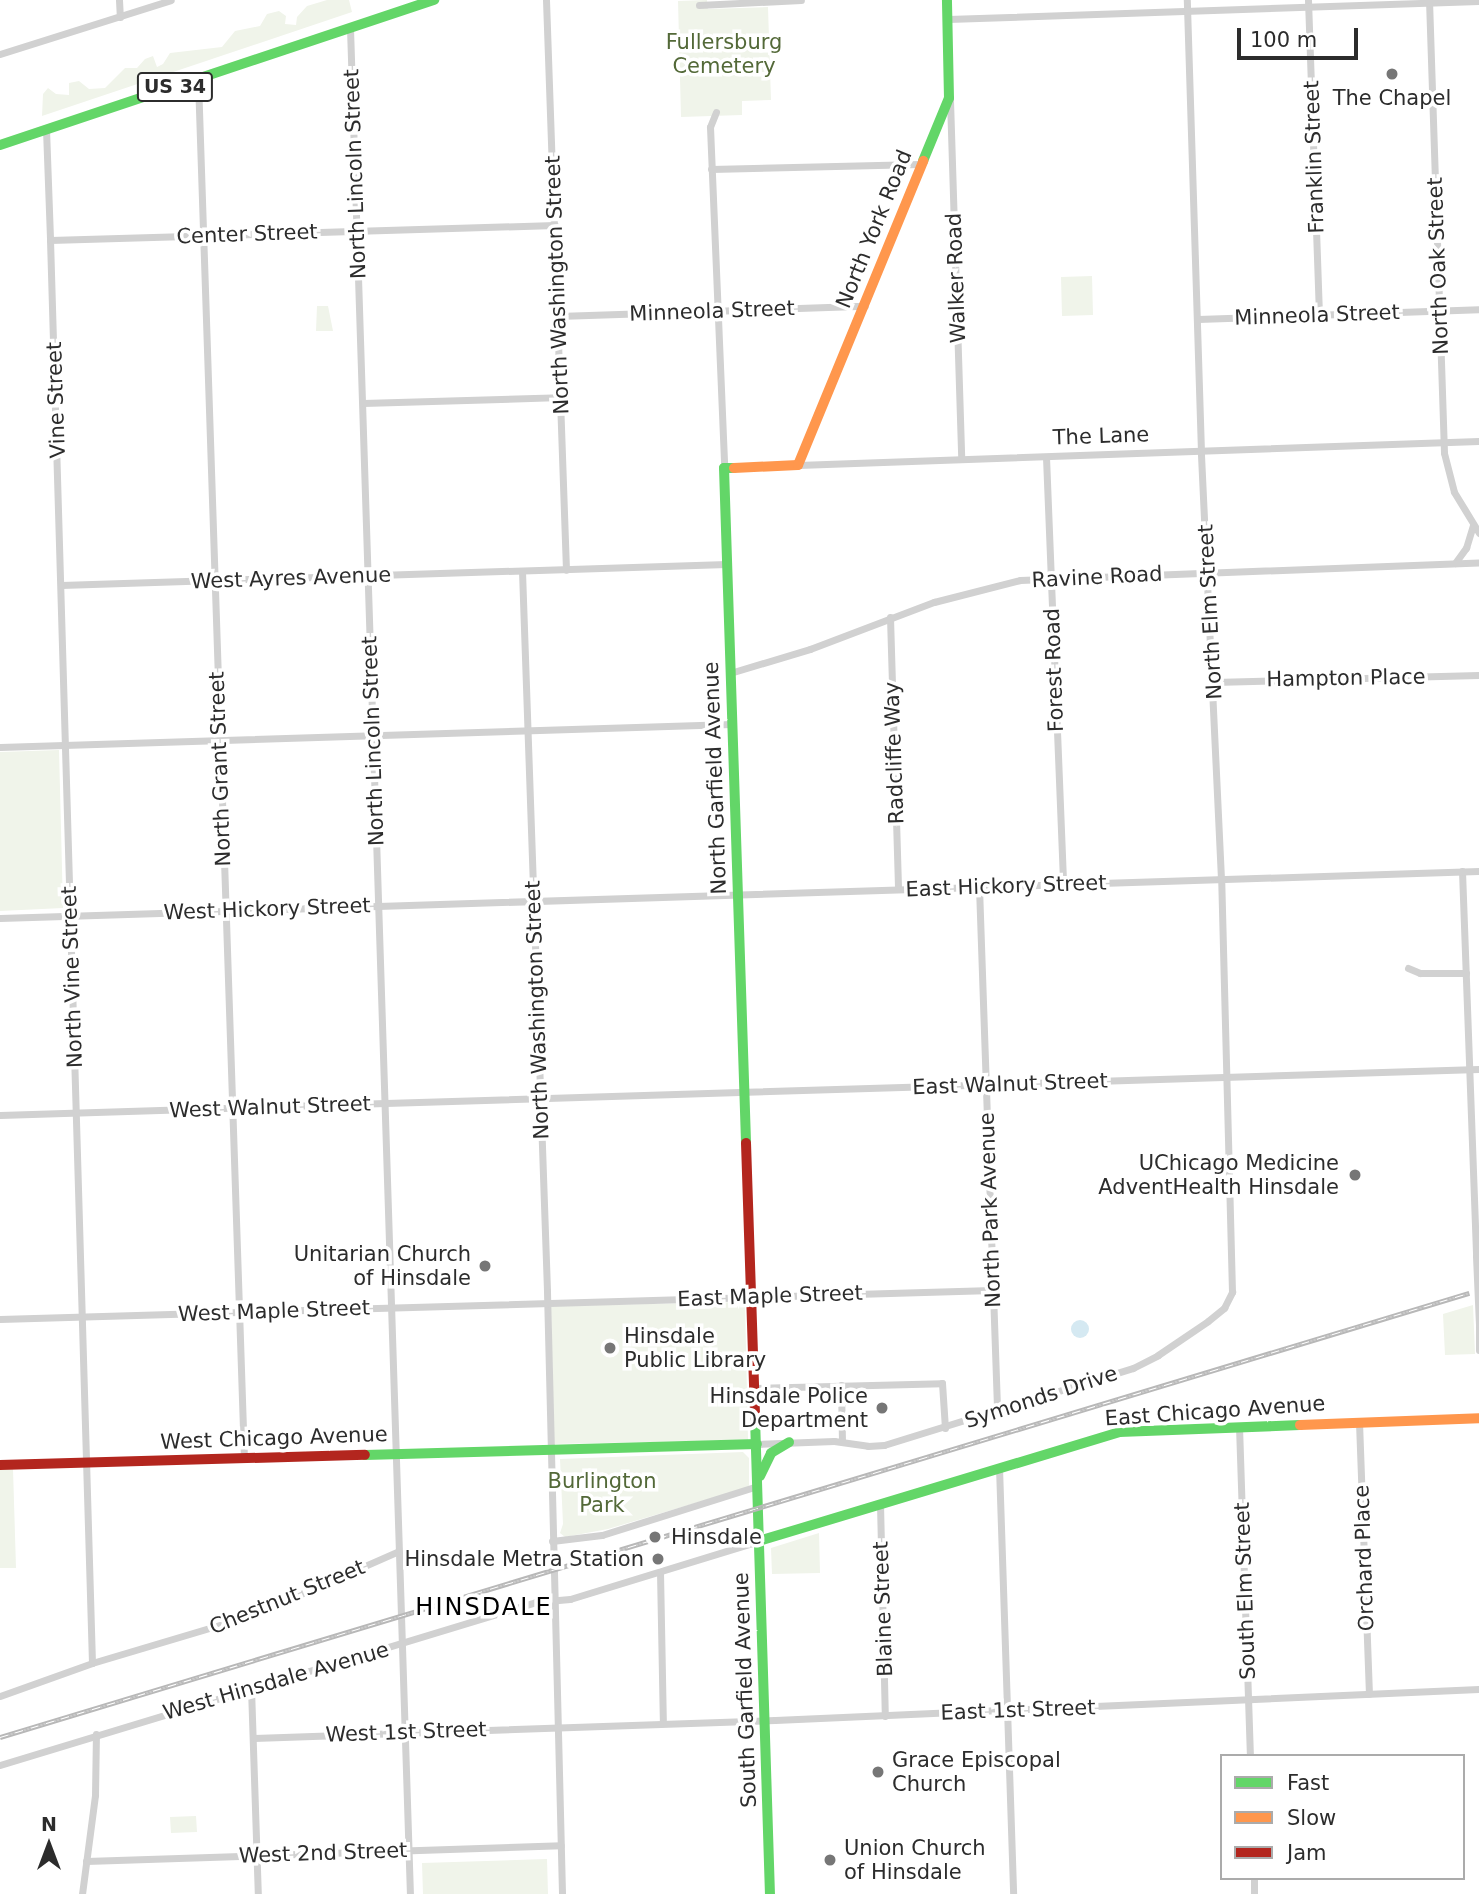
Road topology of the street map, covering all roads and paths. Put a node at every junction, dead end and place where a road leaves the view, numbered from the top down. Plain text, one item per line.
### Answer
1 (119, 0) edge
2 (171, 0) edge
3 (434, 0) edge
4 (546, 0) edge
5 (801, 0) edge
6 (947, 0) edge
7 (1187, 0) edge
8 (1429, 1) edge
9 (1479, 1) edge
10 (1308, 4) edge
11 (699, 5) dead end
12 (1187, 11) junction
13 (120, 17) junction
14 (948, 19) junction
15 (350, 28) junction
16 (0, 54) edge
17 (198, 80) junction
18 (950, 97) junction
19 (716, 112) dead end
20 (46, 129) junction
21 (0, 145) edge
22 (920, 164) junction
23 (711, 169) junction
24 (555, 225) junction
25 (356, 231) junction
26 (203, 236) junction
27 (50, 240) junction
28 (865, 306) junction
29 (1479, 309) edge
30 (717, 311) junction
31 (1440, 311) junction
32 (1319, 315) junction
33 (558, 316) junction
34 (1198, 319) junction
35 (561, 397) junction
36 (363, 403) junction
37 (1479, 441) edge
38 (1443, 443) junction
39 (1201, 452) junction
40 (1046, 457) junction
41 (961, 459) junction
42 (798, 465) junction
43 (724, 468) junction
44 (58, 492) joint
45 (1472, 525) junction
46 (1479, 533) edge
47 (1479, 562) edge
48 (1455, 563) junction
49 (727, 564) junction
50 (566, 570) junction
51 (522, 571) junction
52 (1208, 572) junction
53 (368, 576) junction
54 (1050, 578) junction
55 (214, 580) junction
56 (61, 585) junction
57 (890, 617) junction
58 (730, 673) junction
59 (1479, 675) edge
60 (1214, 682) junction
61 (732, 724) junction
62 (527, 730) junction
63 (373, 735) junction
64 (219, 740) junction
65 (65, 745) junction
66 (0, 747) edge
67 (1462, 871) junction
68 (1479, 871) edge
69 (1221, 879) junction
70 (1063, 884) junction
71 (979, 887) junction
72 (898, 889) junction
73 (738, 895) junction
74 (533, 901) junction
75 (378, 906) junction
76 (225, 911) junction
77 (71, 916) junction
78 (0, 918) edge
79 (1408, 968) dead end
80 (1466, 973) junction
81 (1469, 1069) junction
82 (1479, 1069) edge
83 (1227, 1078) junction
84 (986, 1085) junction
85 (744, 1093) junction
86 (540, 1099) junction
87 (385, 1104) junction
88 (233, 1108) junction
89 (76, 1113) junction
90 (0, 1115) edge
91 (1232, 1224) joint
92 (993, 1290) junction
93 (751, 1297) junction
94 (547, 1303) junction
95 (391, 1308) junction
96 (240, 1312) junction
97 (83, 1317) junction
98 (0, 1319) edge
99 (1479, 1325) edge
100 (1479, 1350) edge
101 (841, 1385) junction
102 (756, 1388) junction
103 (997, 1408) junction
104 (1479, 1418) edge
105 (1359, 1422) junction
106 (1240, 1426) junction
107 (945, 1428) junction
108 (842, 1441) junction
109 (789, 1442) junction
110 (757, 1444) junction
111 (550, 1449) junction
112 (396, 1454) junction
113 (244, 1458) junction
114 (87, 1463) junction
115 (0, 1465) edge
116 (999, 1467) junction
117 (757, 1486) junction
118 (880, 1503) junction
119 (552, 1541) junction
120 (759, 1541) junction
121 (400, 1551) junction
122 (660, 1572) junction
123 (553, 1601) junction
124 (402, 1643) junction
125 (92, 1663) junction
126 (251, 1688) junction
127 (1479, 1689) edge
128 (1369, 1694) junction
129 (0, 1696) edge
130 (1248, 1700) junction
131 (1006, 1710) junction
132 (886, 1716) junction
133 (765, 1721) junction
134 (663, 1723) junction
135 (557, 1727) junction
136 (406, 1732) junction
137 (96, 1734) junction
138 (254, 1738) junction
139 (1250, 1754) edge
140 (0, 1765) edge
141 (561, 1846) junction
142 (409, 1850) junction
143 (257, 1856) junction
144 (86, 1861) junction
145 (82, 1894) edge
146 (258, 1894) edge
147 (410, 1894) edge
148 (562, 1894) edge
149 (770, 1894) edge
150 (1013, 1894) edge

1 - 13 street
2 - 13 street
3 - 15 main road, US 34
4 - 24 street, North Washington Street
5 - 11 street
6 - 14 main road, North York Road
7 - 12 street, North Elm Street
8 - 9 street
8 - 10 street
8 - 31 street, North Oak Street
10 - 12 street
10 - 32 street, Franklin Street
12 - 14 street
12 - 34 street, North Elm Street
13 - 16 street
14 - 18 main road, North York Road
15 - 17 main road, US 34
15 - 25 street, North Lincoln Street
17 - 20 main road, US 34
17 - 26 street, North Grant Street
18 - 22 main road, North York Road
18 - 41 street, Walker Road
19 - 23 street, North Garfield Avenue
20 - 21 main road, US 34
20 - 27 street
22 - 23 street
22 - 28 main road, North York Road
23 - 30 street, North Garfield Avenue
24 - 25 street, Center Street
24 - 33 street, North Washington Street
25 - 26 street, Center Street
25 - 36 street, North Lincoln Street
26 - 27 street, Center Street
26 - 55 street, North Grant Street
27 - 44 street, Vine Street
28 - 30 street, Minneola Street
28 - 42 main road, North York Road
29 - 31 street, Minneola Street
30 - 33 street, Minneola Street
30 - 43 street, North Garfield Avenue
31 - 32 street, Minneola Street
31 - 38 street, North Oak Street
32 - 34 street, Minneola Street
33 - 35 street, North Washington Street
34 - 39 street, North Elm Street
35 - 36 street
35 - 50 street, North Washington Street
36 - 53 street, North Lincoln Street
37 - 38 street, The Lane
38 - 39 street, The Lane
38 - 45 street, North Oak Street
39 - 40 street, The Lane
39 - 52 street, North Elm Street
40 - 41 street, The Lane
40 - 54 street, Forest Road
41 - 42 street, The Lane
42 - 43 main road, The Lane
43 - 49 main road, North Garfield Avenue
44 - 56 street, North Vine Street
45 - 46 street, North Oak Street
45 - 48 street
47 - 48 street, Ravine Road
48 - 52 street, Ravine Road
49 - 50 street, West Ayres Avenue
49 - 58 main road, North Garfield Avenue
50 - 51 street, West Ayres Avenue
51 - 53 street, West Ayres Avenue
51 - 62 street, North Washington Street
52 - 54 street, Ravine Road
52 - 60 street, North Elm Street
53 - 55 street, West Ayres Avenue
53 - 63 street, North Lincoln Street
54 - 57 street, Ravine Road
54 - 70 street, Forest Road
55 - 56 street, West Ayres Avenue
55 - 64 street, North Grant Street
56 - 65 street, North Vine Street
57 - 58 street, Ravine Road
57 - 72 street, Radcliffe Way
58 - 61 main road, North Garfield Avenue
59 - 60 street, Hampton Place
60 - 69 street, North Elm Street
61 - 62 street
61 - 73 main road, North Garfield Avenue
62 - 63 street
62 - 74 street, North Washington Street
63 - 64 street
63 - 75 street, North Lincoln Street
64 - 65 street
64 - 76 street, North Grant Street
65 - 66 street
65 - 77 street, North Vine Street
67 - 68 street, East Hickory Street
67 - 69 street, East Hickory Street
67 - 80 street
69 - 70 street, East Hickory Street
69 - 83 street, North Elm Street
70 - 71 street, East Hickory Street
71 - 72 street, East Hickory Street
71 - 84 street, North Park Avenue
72 - 73 street, East Hickory Street
73 - 74 street, East Hickory Street
73 - 85 main road, North Garfield Avenue
74 - 75 street, West Hickory Street
74 - 86 street, North Washington Street
75 - 76 street, West Hickory Street
75 - 87 street, North Lincoln Street
76 - 77 street, West Hickory Street
76 - 88 street, North Grant Street
77 - 78 street, West Hickory Street
77 - 89 street, North Vine Street
79 - 80 street
80 - 81 street
81 - 82 street, East Walnut Street
81 - 83 street, East Walnut Street
81 - 99 street, bridge
83 - 84 street, East Walnut Street
83 - 91 street, North Elm Street
84 - 85 street, East Walnut Street
84 - 92 street, North Park Avenue
85 - 86 street, East Walnut Street
85 - 93 main road, North Garfield Avenue
86 - 87 street, West Walnut Street
86 - 94 street, North Washington Street
87 - 88 street, West Walnut Street
87 - 95 street, North Lincoln Street
88 - 89 street, West Walnut Street
88 - 96 street, North Grant Street
89 - 90 street, West Walnut Street
89 - 97 street, North Vine Street
91 - 103 street, Symonds Drive
92 - 93 street, East Maple Street
92 - 103 street, North Park Avenue
93 - 94 street, East Maple Street
93 - 102 main road, North Garfield Avenue
94 - 95 street, West Maple Street
94 - 111 street, North Washington Street
95 - 96 street, West Maple Street
95 - 112 street, North Lincoln Street
96 - 97 street, West Maple Street
96 - 113 street, North Grant Street
97 - 98 street, West Maple Street
97 - 114 street, North Vine Street
99 - 100 street
101 - 102 street
101 - 107 street
101 - 108 street
102 - 110 main road, North Garfield Avenue
103 - 107 street, Symonds Drive
104 - 105 main road, East Chicago Avenue
105 - 106 main road, East Chicago Avenue
105 - 128 street, Orchard Place
106 - 116 main road, East Chicago Avenue
106 - 130 street, South Elm Street
107 - 108 street, Symonds Drive
108 - 109 street, Symonds Drive
109 - 110 street, Symonds Drive
109 - 117 main road
110 - 111 main road
110 - 117 main road, South Garfield Avenue
111 - 112 main road, West Chicago Avenue
111 - 119 street, North Washington Street
112 - 113 main road, West Chicago Avenue
112 - 121 street, North Lincoln Street
113 - 114 main road, West Chicago Avenue
114 - 115 main road, West Chicago Avenue
114 - 125 street, North Vine Street
116 - 118 main road, East Chicago Avenue
116 - 131 street
117 - 119 street
117 - 120 main road, South Garfield Avenue
118 - 120 main road, East Chicago Avenue
118 - 132 street, Blaine Street
119 - 123 street, North Washington Street
120 - 122 street, West Hinsdale Avenue
120 - 133 main road, South Garfield Avenue
121 - 124 street, North Lincoln Street
121 - 125 street, Chestnut Street
122 - 123 street, West Hinsdale Avenue
122 - 134 street
123 - 124 street, West Hinsdale Avenue
123 - 135 street, North Washington Street
124 - 126 street, West Hinsdale Avenue
124 - 136 street, North Lincoln Street
125 - 129 street, Chestnut Street
126 - 137 street, West Hinsdale Avenue
126 - 138 street
127 - 128 street, East 1st Street
128 - 130 street, East 1st Street
130 - 131 street, East 1st Street
130 - 139 street, South Elm Street
131 - 132 street, East 1st Street
131 - 150 street
132 - 133 street, East 1st Street
133 - 134 street, East 1st Street
133 - 149 main road, South Garfield Avenue
134 - 135 street, East 1st Street
135 - 136 street, West 1st Street
135 - 141 street, North Washington Street
136 - 138 street, West 1st Street
136 - 142 street, North Lincoln Street
137 - 140 street, West Hinsdale Avenue
137 - 144 street
138 - 143 street
141 - 142 street, West 2nd Street
141 - 148 street, North Washington Street
142 - 143 street, West 2nd Street
142 - 147 street, North Lincoln Street
143 - 144 street, West 2nd Street
143 - 146 street
144 - 145 street

